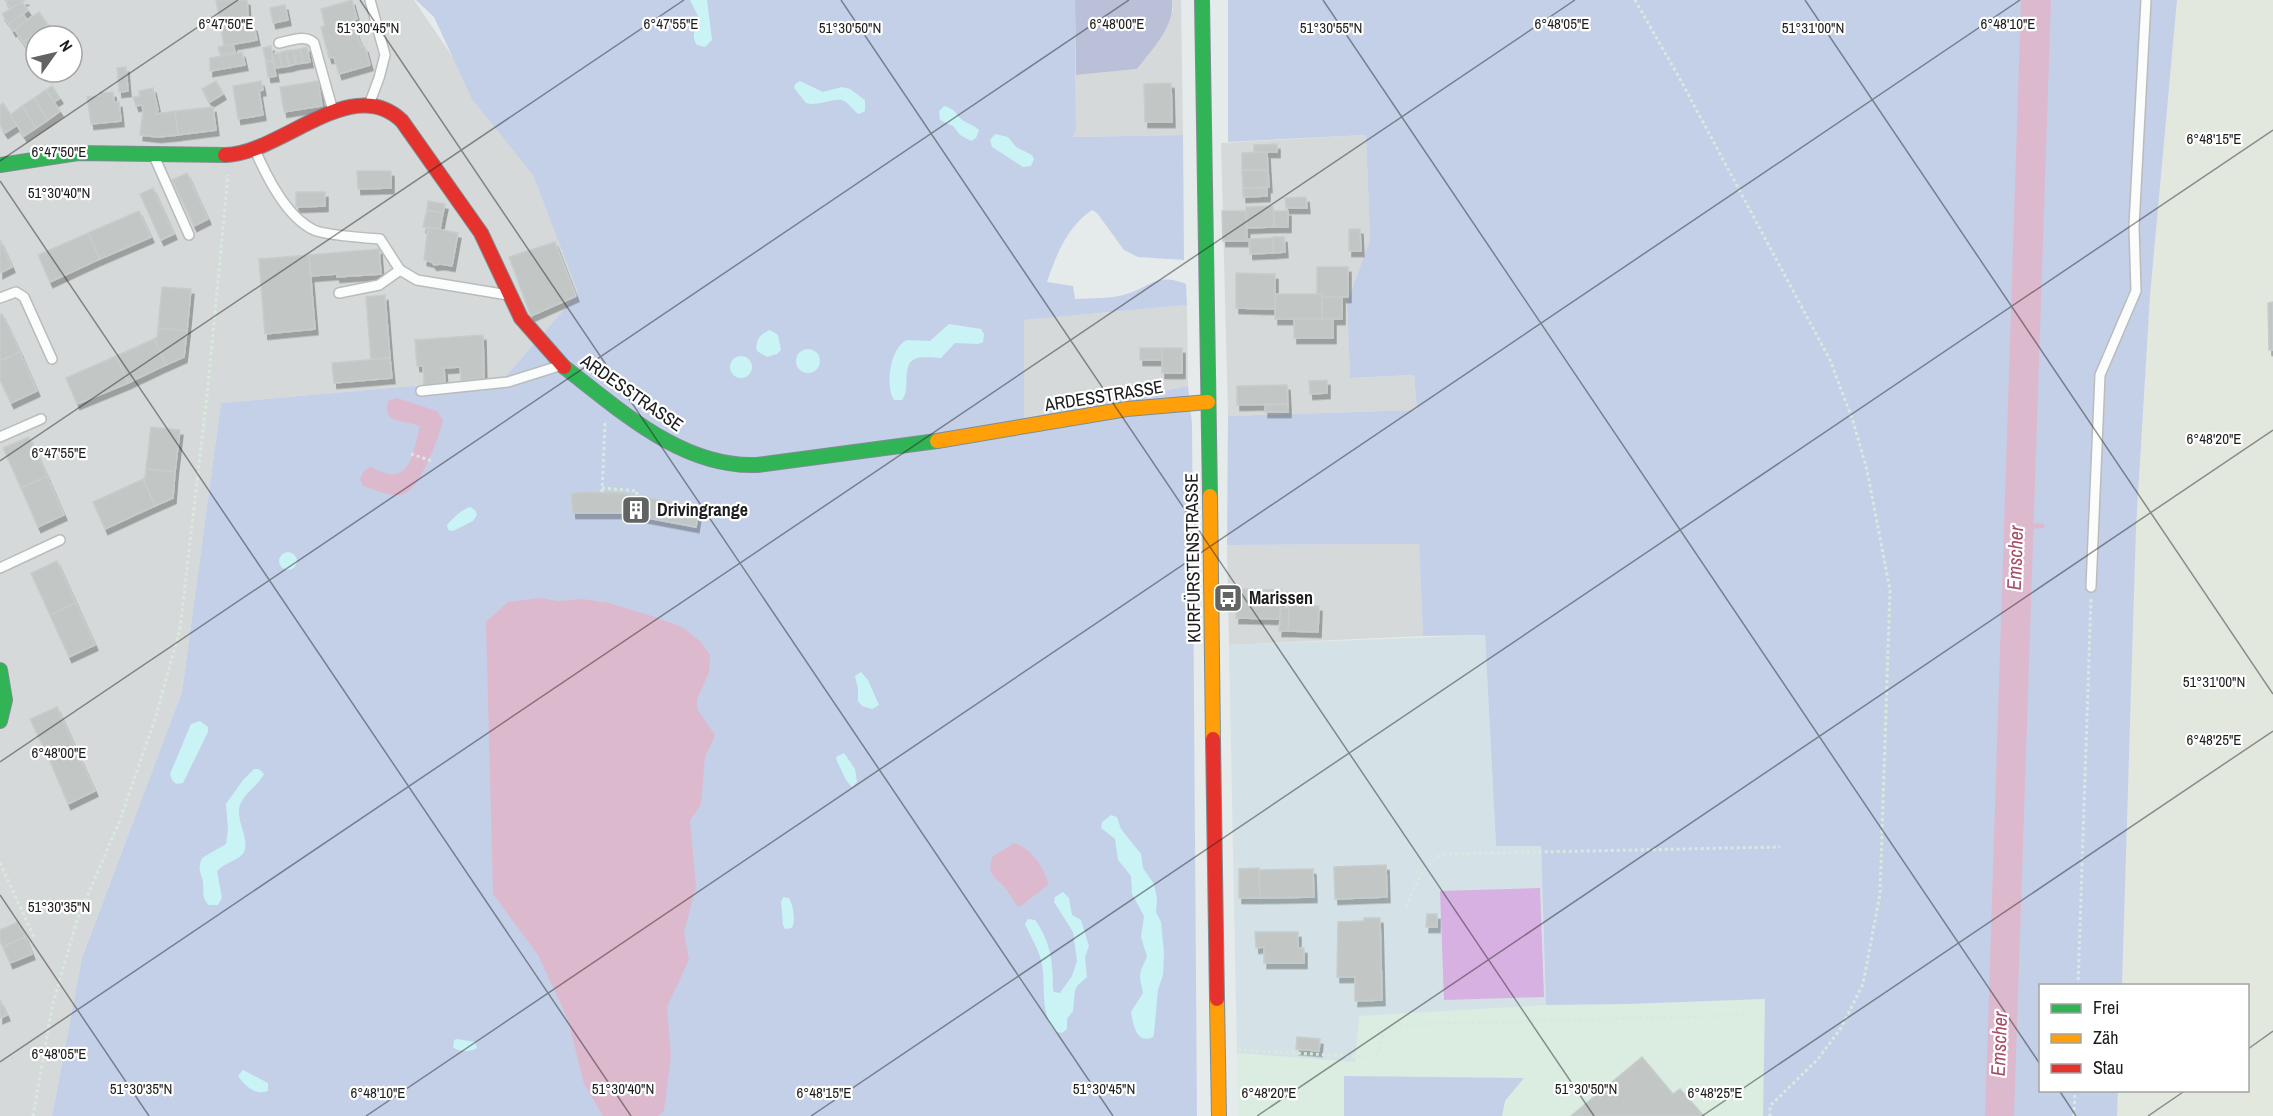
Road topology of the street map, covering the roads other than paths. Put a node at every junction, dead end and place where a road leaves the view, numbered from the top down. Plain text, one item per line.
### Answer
1 (370, 0) edge
2 (1202, 0) edge
3 (2146, 0) edge
4 (279, 43) dead end
5 (370, 102) junction
6 (333, 113) junction
7 (254, 148) junction
8 (153, 154) junction
9 (0, 165) edge
10 (189, 235) dead end
11 (400, 270) junction
12 (339, 293) dead end
13 (511, 296) junction
14 (0, 298) edge
15 (52, 359) dead end
16 (561, 365) junction
17 (421, 391) dead end
18 (1208, 402) junction
19 (41, 419) dead end
20 (0, 437) edge
21 (60, 540) dead end
22 (0, 568) edge
23 (2091, 587) road end
24 (0, 670) edge
25 (0, 721) edge
26 (1219, 1116) edge

1 - 5 lane
2 - 18 street, KURFÜRSTENSTRASSE
3 - 23 lane
4 - 6 lane
5 - 6 street
5 - 13 street, ARDESSTRASSE
6 - 7 street
7 - 8 street
7 - 11 lane
8 - 9 street
8 - 10 lane
11 - 12 lane
11 - 13 lane
13 - 16 street, ARDESSTRASSE
14 - 15 lane
16 - 17 lane
16 - 18 street, ARDESSTRASSE
18 - 26 street, KURFÜRSTENSTRASSE
19 - 20 lane
21 - 22 lane
24 - 25 street

